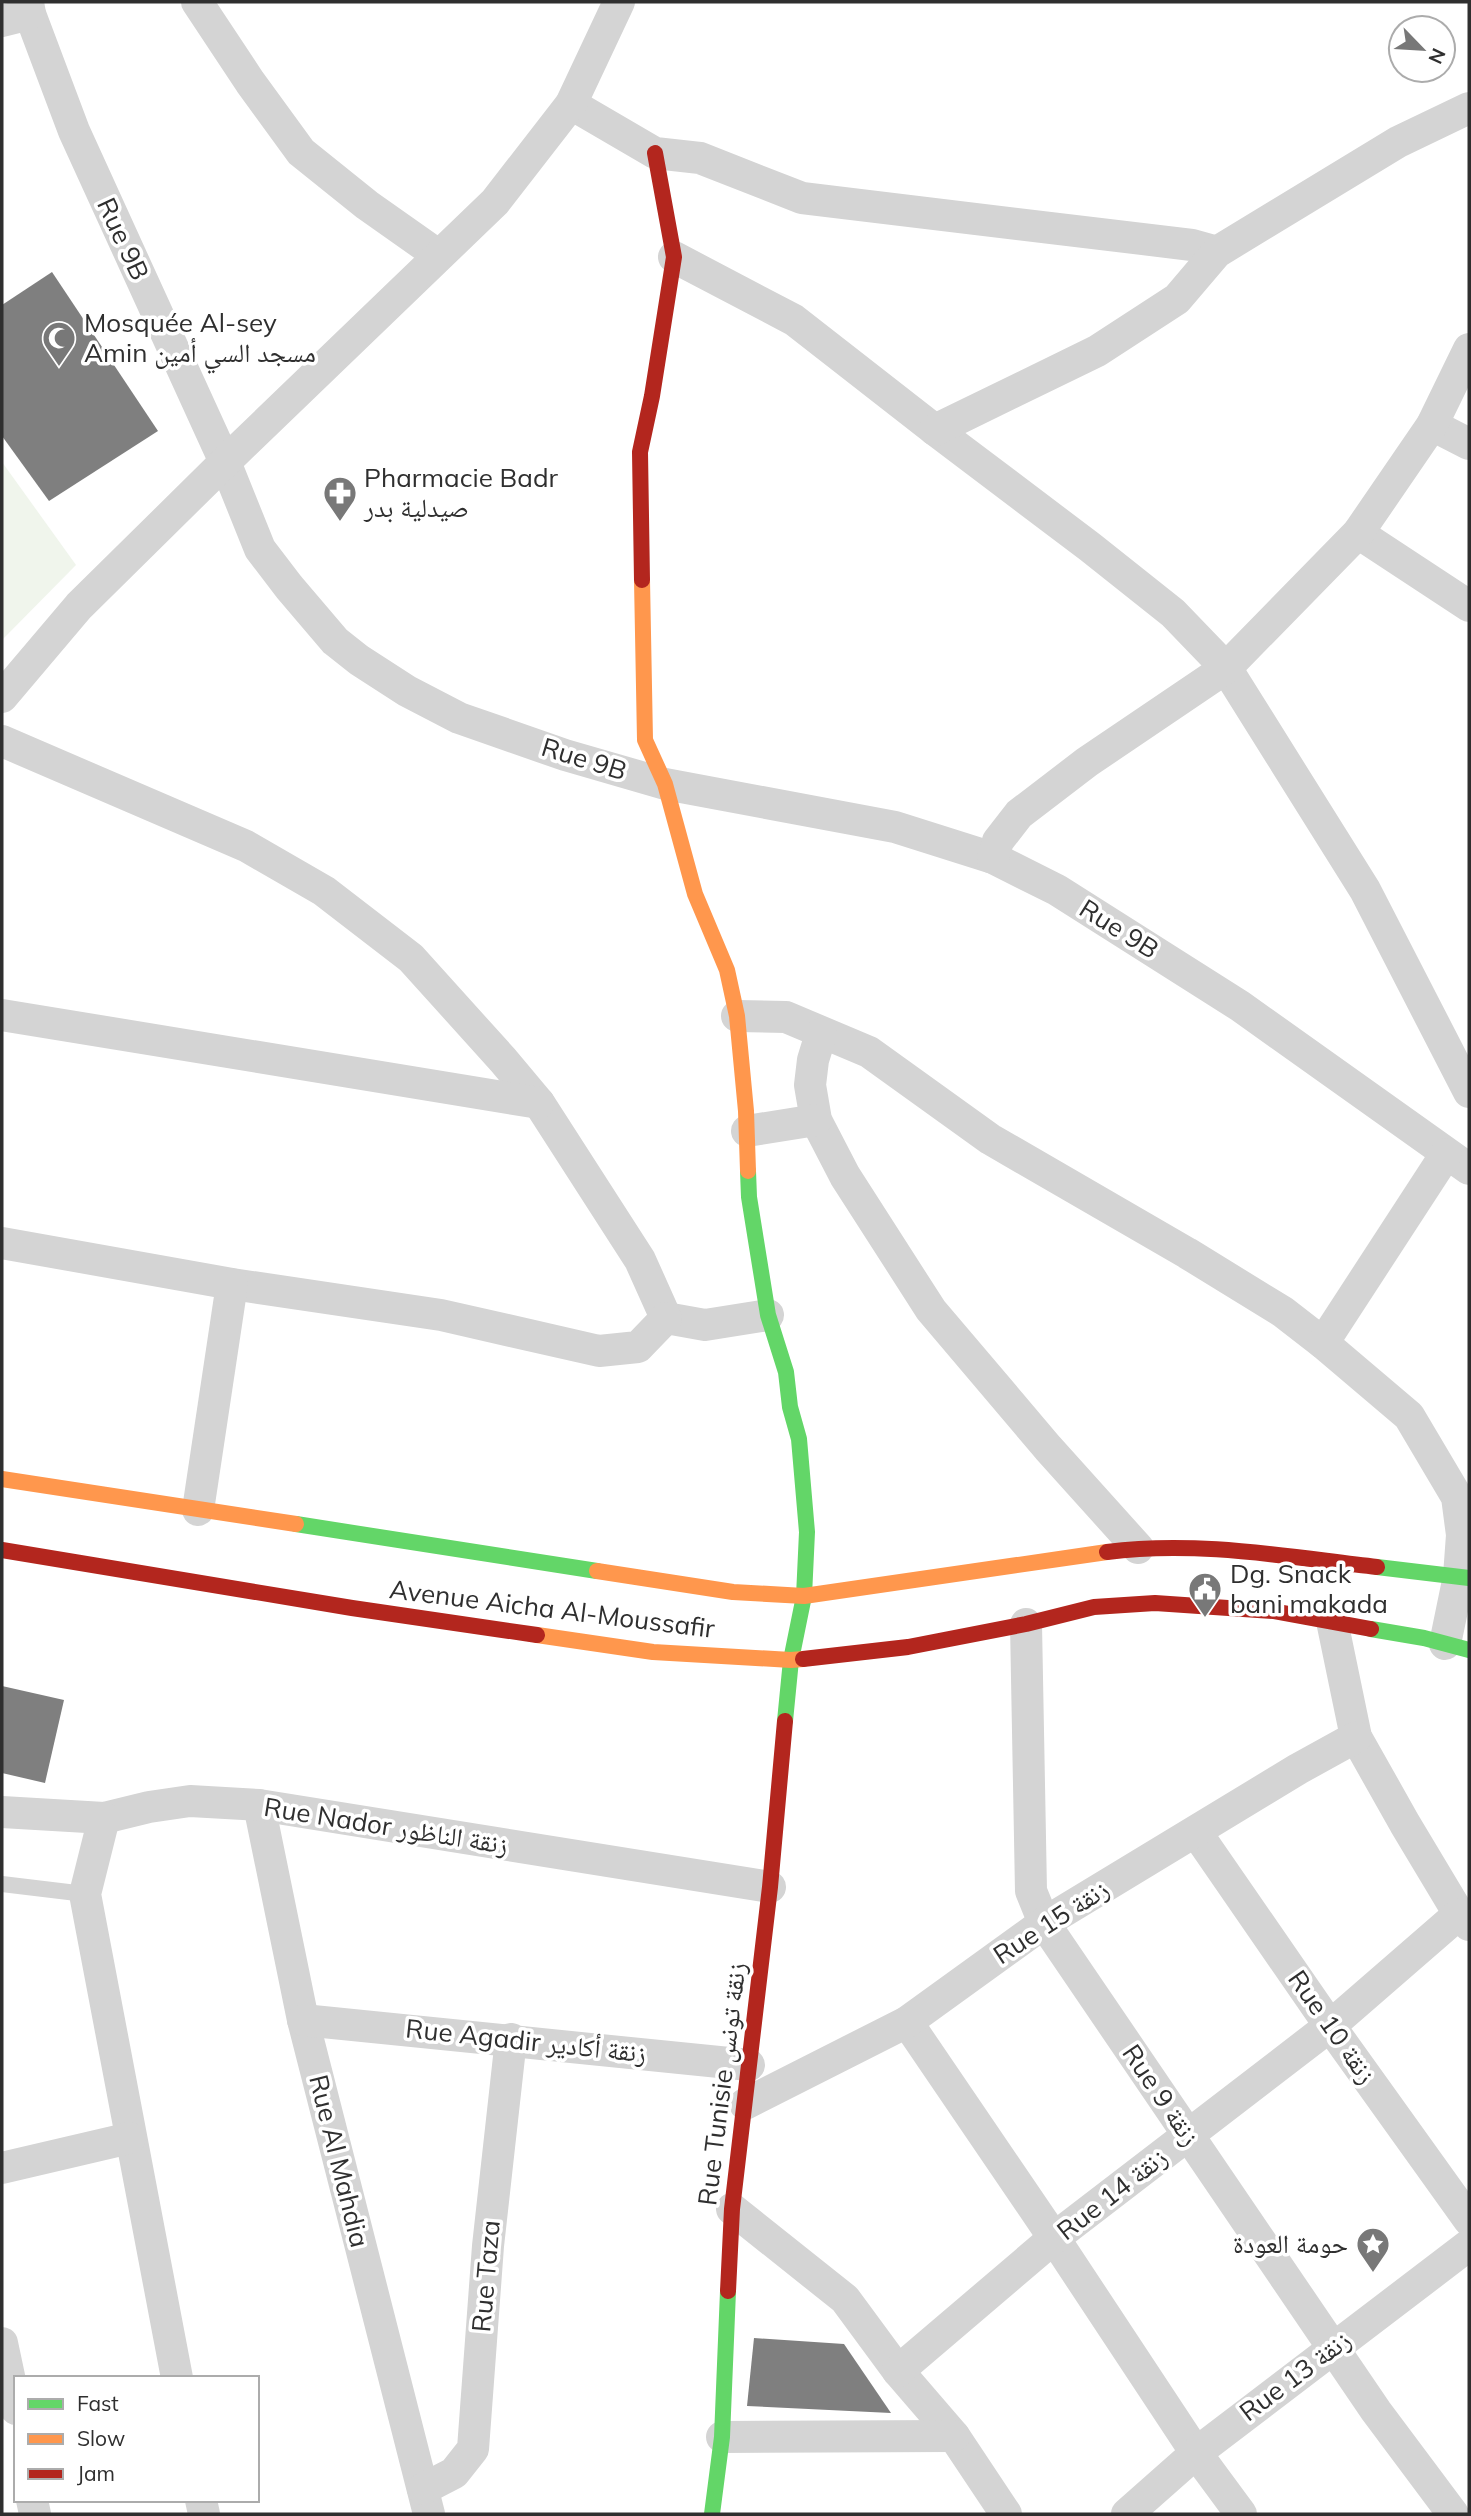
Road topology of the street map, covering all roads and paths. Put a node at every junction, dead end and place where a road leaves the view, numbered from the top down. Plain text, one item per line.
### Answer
1 (197, 2) edge
2 (618, 2) edge
3 (20, 12) edge
4 (571, 104) junction
5 (1469, 108) edge
6 (655, 153) junction
7 (1217, 252) junction
8 (438, 255) junction
9 (674, 257) junction
10 (1469, 349) edge
11 (1432, 425) junction
12 (935, 430) junction
13 (1469, 444) edge
14 (225, 462) junction
15 (1358, 533) junction
16 (1469, 606) edge
17 (1226, 668) junction
18 (2, 697) edge
19 (2, 741) edge
20 (665, 784) junction
21 (993, 858) junction
22 (2, 1015) edge
23 (737, 1016) junction
24 (821, 1034) junction
25 (1469, 1092) edge
26 (539, 1103) junction
27 (816, 1120) junction
28 (747, 1132) junction
29 (1458, 1161) edge
30 (2, 1243) edge
31 (232, 1284) junction
32 (768, 1315) junction
33 (666, 1318) junction
34 (1323, 1343) junction
35 (2, 1479) edge
36 (198, 1510) junction
37 (1138, 1548) junction
38 (2, 1550) edge
39 (1464, 1577) edge
40 (804, 1596) junction
41 (1332, 1621) junction
42 (1026, 1623) junction
43 (1457, 1647) edge
44 (791, 1660) junction
45 (1356, 1737) junction
46 (259, 1805) junction
47 (2, 1812) edge
48 (104, 1818) junction
49 (1196, 1832) junction
50 (2, 1884) edge
51 (770, 1887) junction
52 (85, 1895) junction
53 (1464, 1920) edge
54 (1044, 1923) junction
55 (303, 2020) junction
56 (906, 2022) junction
57 (1330, 2026) junction
58 (512, 2039) junction
59 (749, 2065) junction
60 (744, 2104) junction
61 (1188, 2135) junction
62 (130, 2138) junction
63 (2, 2168) edge
64 (732, 2209) junction
65 (1469, 2220) edge
66 (1054, 2238) junction
67 (1469, 2245) edge
68 (2, 2343) edge
69 (1333, 2347) junction
70 (898, 2371) junction
71 (177, 2376) edge
72 (14, 2400) edge
73 (954, 2436) junction
74 (722, 2437) junction
75 (1195, 2453) junction
76 (426, 2502) edge
77 (712, 2514) edge
78 (1006, 2514) edge
79 (1127, 2514) edge
80 (1241, 2514) edge
81 (1453, 2514) edge

1 - 8 street
2 - 4 street
3 - 14 street, Rue 9B
4 - 6 street
4 - 8 street
5 - 7 street
6 - 7 street
6 - 9 main road, Rue Tunisie زنقة تونس
7 - 12 street
8 - 14 street
9 - 12 street
9 - 20 main road, Rue Tunisie زنقة تونس
10 - 11 street
11 - 13 street
11 - 15 street
12 - 17 street
14 - 18 street
14 - 20 street, Rue 9B
15 - 16 street
15 - 17 street
17 - 21 street
17 - 25 street
19 - 26 street
20 - 21 street, Rue 9B
20 - 23 main road, Rue Tunisie زنقة تونس
21 - 29 street, Rue 9B
22 - 26 street
23 - 24 street
23 - 28 main road, Rue Tunisie زنقة تونس
24 - 27 street
24 - 34 street
26 - 33 street
27 - 28 street
27 - 37 street
28 - 32 main road, Rue Tunisie زنقة تونس
29 - 34 street
30 - 31 street
31 - 33 street
31 - 36 street
32 - 33 street
32 - 40 main road, Rue Tunisie زنقة تونس
34 - 39 street
35 - 36 main road, Avenue Aicha Al-Moussafir
36 - 40 main road, Avenue Aicha Al-Moussafir
37 - 39 main road, Avenue Aicha Al-Moussafir
37 - 40 main road, Avenue Aicha Al-Moussafir
38 - 44 main road, Avenue Aicha Al-Moussafir
39 - 43 street
40 - 44 main road, Rue Tunisie زنقة تونس
41 - 42 main road, Avenue Aicha Al-Moussafir
41 - 43 main road, Avenue Aicha Al-Moussafir
41 - 45 street
42 - 44 main road, Avenue Aicha Al-Moussafir
42 - 54 street, Rue 9 زنقة
44 - 51 main road, Rue Tunisie زنقة تونس
45 - 49 street, Rue 15 زنقة
45 - 53 street
46 - 48 street, Rue Nador زنقة الناظور
46 - 51 street, Rue Nador زنقة الناظور
46 - 55 street, Rue Al Mahdia
47 - 48 street, Rue Nador زنقة الناظور
48 - 52 street
49 - 54 street, Rue 15 زنقة
49 - 57 street, Rue 10 زنقة
50 - 52 lane
51 - 59 main road, Rue Tunisie زنقة تونس
52 - 62 street
53 - 57 street, Rue 14 زنقة
54 - 56 street, Rue 15 زنقة
54 - 61 street, Rue 9 زنقة
55 - 58 street, Rue Agadir زنقة أكادير
55 - 76 street, Rue Al Mahdia
56 - 60 street, Rue 15 زنقة
56 - 66 street
57 - 61 street, Rue 14 زنقة
57 - 65 street, Rue 10 زنقة
58 - 59 street, Rue Agadir زنقة أكادير
58 - 76 street, Rue Taza
59 - 60 main road, Rue Tunisie زنقة تونس
60 - 64 main road, Rue Tunisie زنقة تونس
61 - 66 street, Rue 14 زنقة
61 - 69 street, Rue 9 زنقة
62 - 63 street
62 - 71 street
64 - 70 street
64 - 74 main road, Rue Tunisie زنقة تونس
66 - 70 street, Rue 14 زنقة
66 - 75 street
67 - 69 street, Rue 13 زنقة
68 - 72 street
69 - 75 street, Rue 13 زنقة
69 - 81 street, Rue 9 زنقة
70 - 73 street
73 - 74 street
73 - 78 street
74 - 77 main road, Rue Tunisie زنقة تونس
75 - 79 street, Rue 13 زنقة
75 - 80 street

